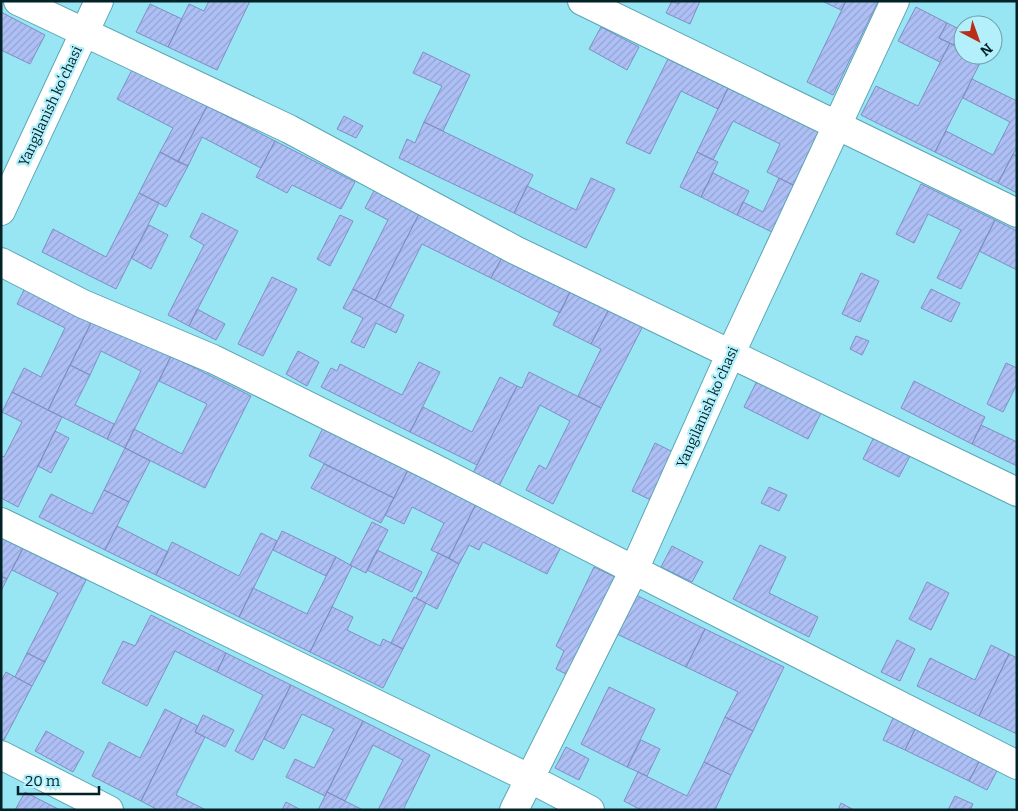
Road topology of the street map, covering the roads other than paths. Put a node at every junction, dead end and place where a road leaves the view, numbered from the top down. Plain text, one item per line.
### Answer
1 (18, 1) edge
2 (99, 1) edge
3 (582, 1) edge
4 (896, 1) edge
5 (85, 33) junction
6 (838, 125) junction
7 (1, 212) edge
8 (1017, 213) edge
9 (1, 262) edge
10 (730, 355) junction
11 (1017, 492) edge
12 (1, 522) edge
13 (634, 570) junction
14 (1, 755) edge
15 (1017, 765) edge
16 (530, 779) junction
17 (109, 810) edge
18 (514, 810) edge
19 (590, 810) edge

1 - 5 street
2 - 5 street, Yangilanish koʻchasi
3 - 6 street
4 - 6 street, Yangilanish koʻchasi
5 - 7 street, Yangilanish koʻchasi
5 - 10 street
6 - 8 street
6 - 10 street, Yangilanish koʻchasi
9 - 13 street
10 - 11 street
10 - 13 street, Yangilanish koʻchasi
12 - 16 street
13 - 15 street
13 - 16 street, Yangilanish koʻchasi
14 - 17 street
16 - 18 street, Yangilanish koʻchasi
16 - 19 street

